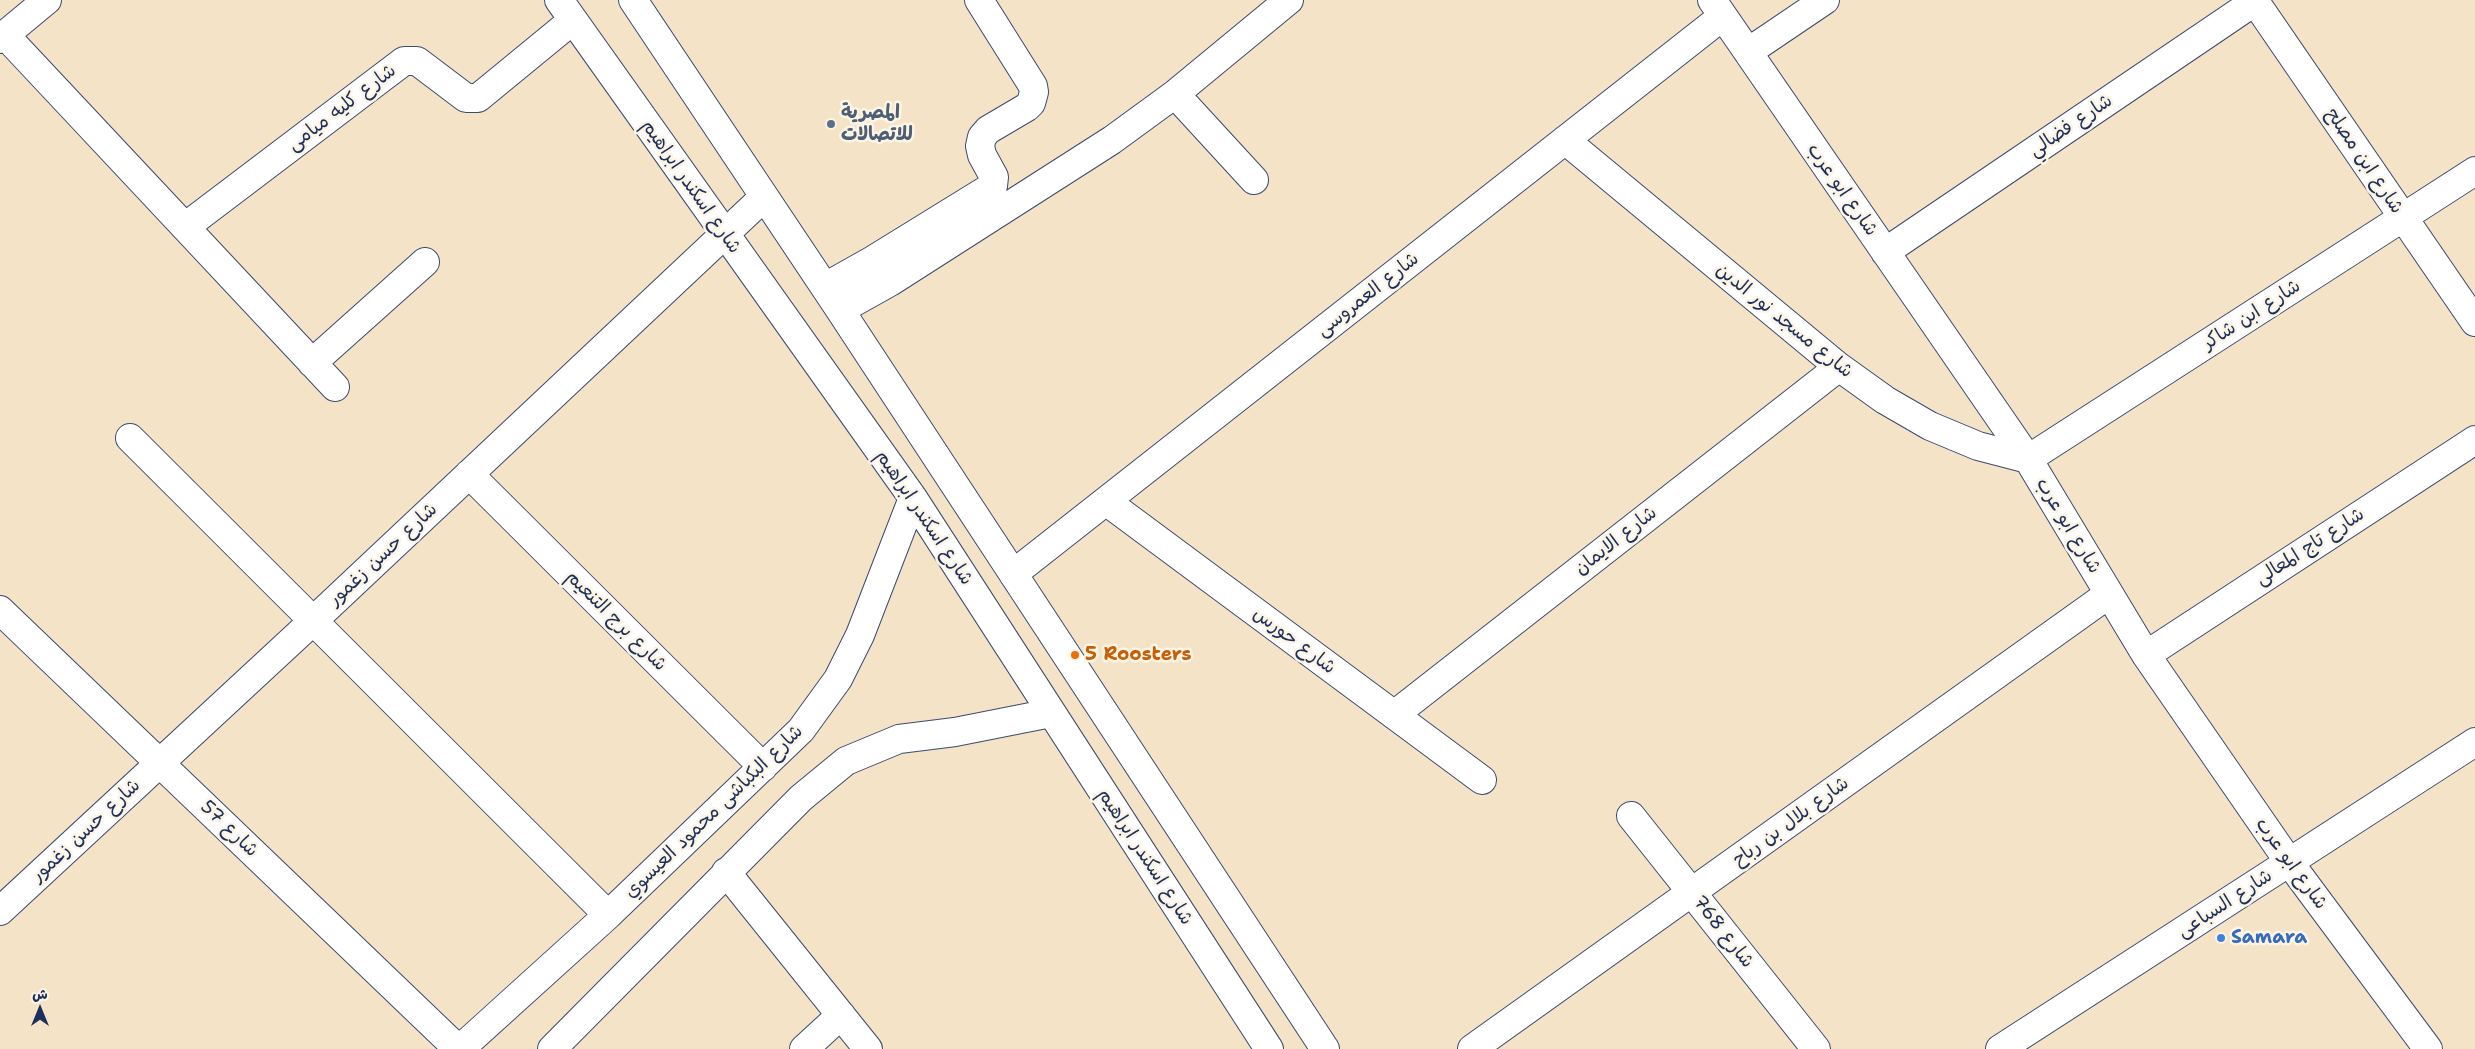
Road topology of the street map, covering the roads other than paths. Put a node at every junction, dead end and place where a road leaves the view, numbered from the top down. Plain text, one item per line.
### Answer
1 (47, 0) edge
2 (633, 0) edge
3 (979, 0) edge
4 (1289, 0) edge
5 (1825, 0) edge
6 (2255, 0) edge
7 (1717, 8) edge
8 (566, 10) edge
9 (2, 37) edge
10 (1748, 52) junction
11 (1175, 94) junction
12 (1565, 140) junction
13 (2475, 171) edge
14 (1254, 180) dead end
15 (764, 197) junction
16 (2403, 218) junction
17 (184, 227) junction
18 (724, 233) junction
19 (1885, 252) junction
20 (425, 262) dead end
21 (825, 288) junction
22 (840, 310) junction
23 (2475, 322) edge
24 (312, 363) junction
25 (1839, 367) junction
26 (335, 387) dead end
27 (130, 438) dead end
28 (2475, 440) edge
29 (2028, 459) junction
30 (469, 474) junction
31 (913, 498) junction
32 (1107, 502) junction
33 (1013, 574) junction
34 (2109, 594) junction
35 (0, 610) edge
36 (313, 621) junction
37 (2146, 655) junction
38 (1051, 713) junction
39 (1394, 715) junction
40 (2475, 742) edge
41 (160, 763) junction
42 (762, 767) junction
43 (1482, 780) dead end
44 (1631, 816) dead end
45 (2289, 862) junction
46 (726, 872) junction
47 (1692, 892) junction
48 (0, 911) edge
49 (608, 914) junction
50 (841, 1015) junction
51 (459, 1049) edge
52 (552, 1049) edge
53 (804, 1049) edge
54 (868, 1049) edge
55 (1268, 1049) edge
56 (1325, 1049) edge
57 (1472, 1049) edge
58 (1816, 1049) edge
59 (2000, 1049) edge
60 (2428, 1049) edge

1 - 9 street
2 - 15 street
3 - 21 street
4 - 11 street
5 - 10 street
6 - 16 street, شارع ابن مصلح
6 - 19 street, شارع فضالي
7 - 10 street, شارع ابو عرب
7 - 12 street, شارع العمروسى
8 - 17 street, شارع كليه ميامى
8 - 18 street, شارع اسكندر ابراهيم
9 - 17 street
10 - 19 street, شارع ابو عرب
11 - 14 street
11 - 22 street
12 - 25 street, شارع مسجد نور الدين
12 - 32 street, شارع العمروسى
13 - 16 street, شارع ابن شاكر
15 - 18 street, شارع حسن زغمور
15 - 21 street
16 - 23 street, شارع ابن مصلح
16 - 29 street, شارع ابن شاكر
17 - 24 street
18 - 30 street, شارع حسن زغمور
18 - 31 street, شارع اسكندر ابراهيم
19 - 29 street, شارع ابو عرب
20 - 24 street
21 - 22 street
22 - 33 street
24 - 26 street
25 - 29 street, شارع مسجد نور الدين
25 - 39 street, شارع الايمان
27 - 36 street
28 - 37 street, شارع تاج المعالى
29 - 34 street, شارع ابو عرب
30 - 36 street, شارع حسن زغمور
30 - 42 street, شارع برج التنعيم
31 - 38 street, شارع اسكندر ابراهيم
31 - 42 street, شارع البكباشى محمود العيسوي
32 - 33 street, شارع العمروسى
32 - 39 street, شارع حورس
33 - 56 street
34 - 37 street, شارع ابو عرب
34 - 47 street, شارع بلال بن رباح
35 - 41 street, شارع 57
36 - 41 street, شارع حسن زغمور
36 - 49 street
37 - 45 street, شارع ابو عرب
38 - 46 street
38 - 55 street, شارع اسكندر ابراهيم
39 - 43 street, شارع حورس
40 - 45 street, شارع السباعى
41 - 48 street, شارع حسن زغمور
41 - 51 street, شارع 57
42 - 49 street, شارع البكباشى محمود العيسوي
44 - 47 street, شارع 768
45 - 59 street, شارع السباعى
45 - 60 street, شارع ابو عرب
46 - 50 street
46 - 52 street
47 - 57 street, شارع بلال بن رباح
47 - 58 street, شارع 768
49 - 51 street, شارع البكباشى محمود العيسوي
50 - 53 street
50 - 54 street

